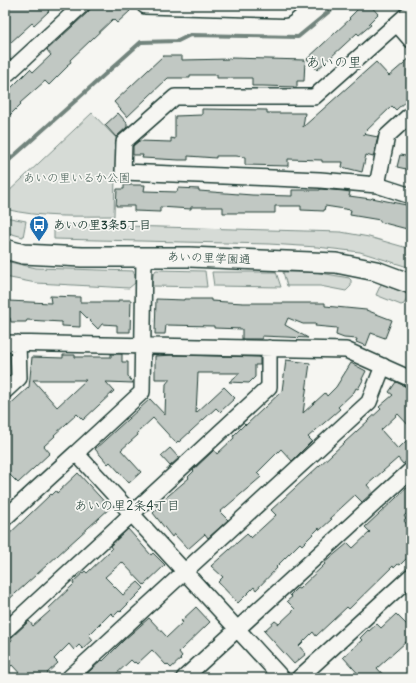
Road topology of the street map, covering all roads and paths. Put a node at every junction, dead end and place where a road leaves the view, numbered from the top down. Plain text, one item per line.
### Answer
1 (82, 5) edge
2 (144, 5) edge
3 (290, 5) edge
4 (196, 6) edge
5 (411, 11) edge
6 (397, 24) junction
7 (411, 40) edge
8 (5, 76) edge
9 (411, 114) edge
10 (377, 185) junction
11 (411, 196) edge
12 (5, 249) edge
13 (144, 257) junction
14 (411, 284) edge
15 (11, 343) edge
16 (143, 346) junction
17 (269, 348) junction
18 (383, 366) junction
19 (411, 379) edge
20 (5, 391) edge
21 (76, 453) junction
22 (411, 470) edge
23 (133, 514) junction
24 (5, 518) edge
25 (186, 572) junction
26 (411, 576) edge
27 (237, 629) junction
28 (5, 631) edge
29 (69, 678) edge
30 (184, 678) edge
31 (282, 678) edge
32 (299, 678) edge

1 - 8 street
2 - 4 street
3 - 4 street
5 - 6 street
6 - 7 street
6 - 10 street
9 - 10 street
10 - 11 street
12 - 13 street, あいの里学園通
13 - 14 street, あいの里学園通
13 - 16 street
15 - 16 street
15 - 20 street
16 - 17 street
16 - 21 street
17 - 18 street
17 - 23 street
18 - 19 street
18 - 25 street
21 - 23 street
21 - 24 street
22 - 27 street
23 - 25 street
23 - 28 street
25 - 27 street
25 - 29 street
26 - 32 street
27 - 30 street
27 - 31 street

